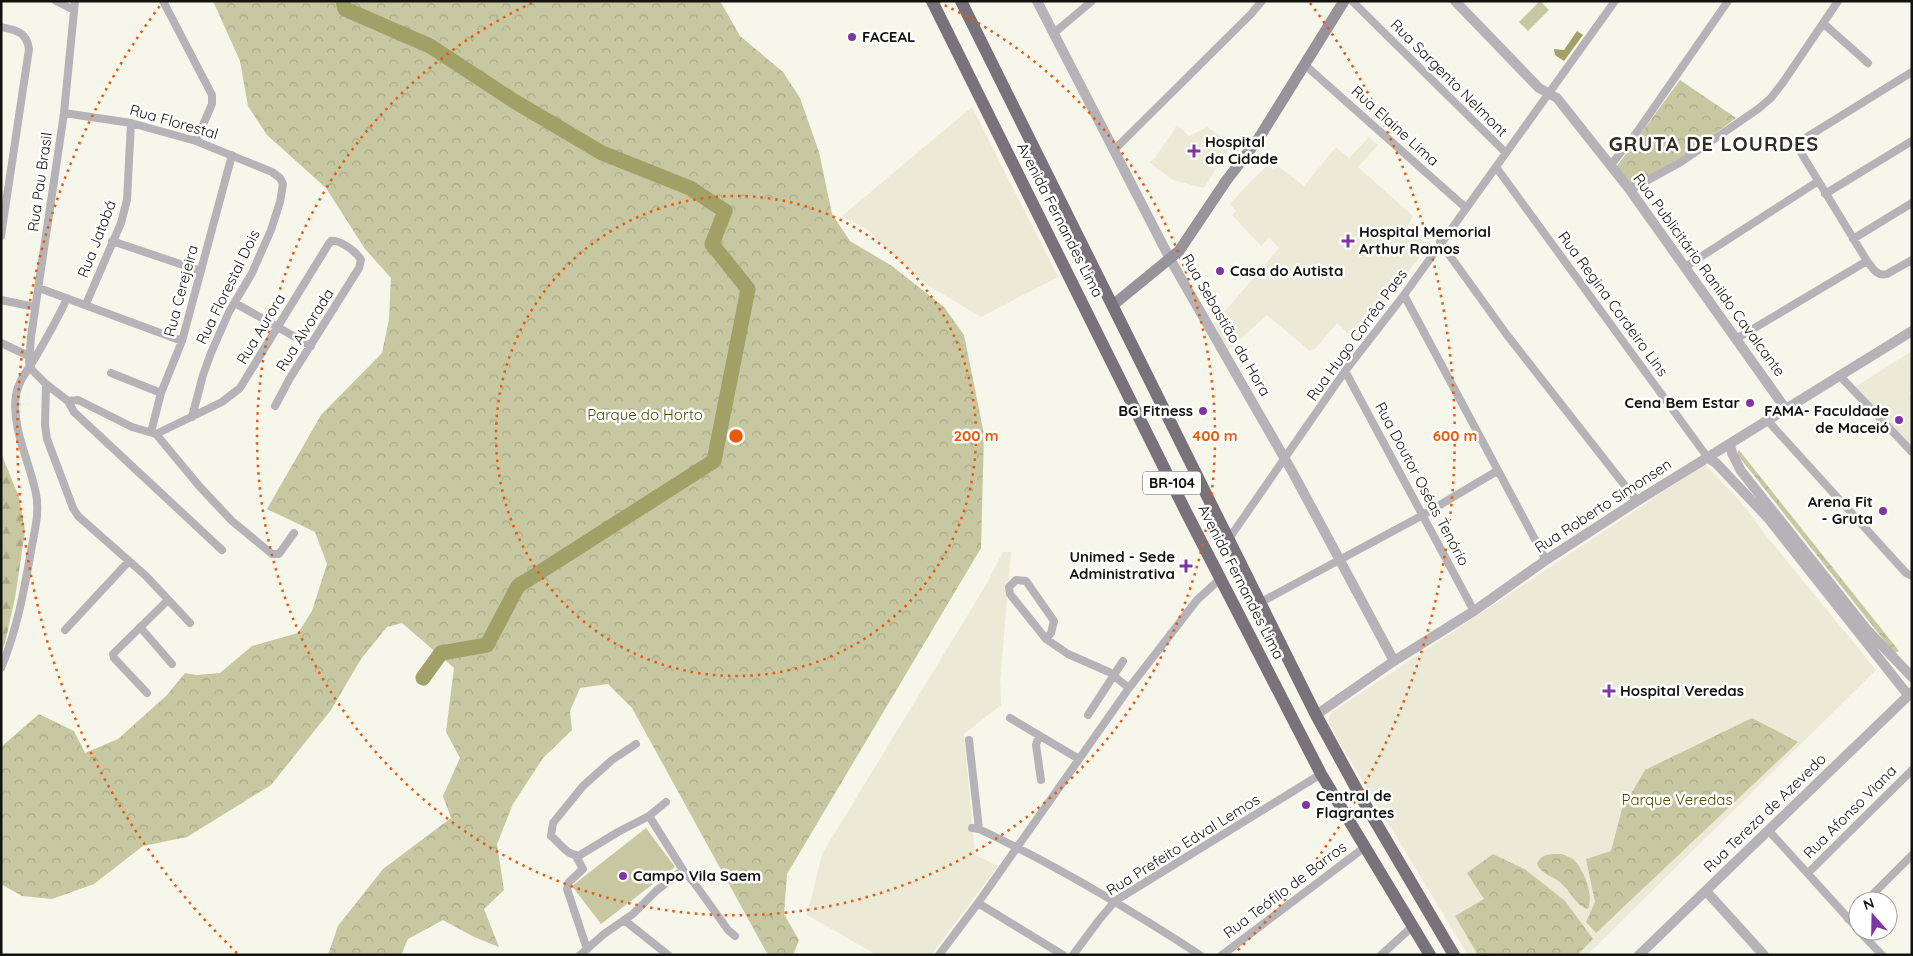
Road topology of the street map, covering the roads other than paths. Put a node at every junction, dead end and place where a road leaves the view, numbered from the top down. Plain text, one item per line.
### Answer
1 (56, 1) edge
2 (75, 1) edge
3 (164, 1) edge
4 (932, 1) edge
5 (961, 1) edge
6 (1037, 1) edge
7 (1092, 1) edge
8 (1262, 1) edge
9 (1344, 1) edge
10 (1352, 1) edge
11 (1454, 1) edge
12 (1615, 1) edge
13 (1728, 1) edge
14 (1838, 1) edge
15 (74, 10) junction
16 (1824, 24) junction
17 (1, 28) edge
18 (1054, 33) junction
19 (1868, 63) dead end
20 (1305, 65) junction
21 (1912, 72) edge
22 (1548, 94) junction
23 (64, 113) junction
24 (131, 123) junction
25 (196, 141) junction
26 (1912, 141) edge
27 (1114, 150) junction
28 (1506, 154) junction
29 (232, 155) junction
30 (1610, 166) junction
31 (1496, 167) junction
32 (1, 170) edge
33 (11, 171) junction
34 (272, 172) joint
35 (1817, 182) junction
36 (1630, 190) junction
37 (1825, 194) junction
38 (1912, 204) edge
39 (1466, 208) junction
40 (1, 236) edge
41 (1853, 240) junction
42 (112, 241) junction
43 (1440, 242) junction
44 (1170, 259) junction
45 (1912, 260) edge
46 (1866, 261) junction
47 (1685, 267) junction
48 (359, 268) joint
49 (200, 271) junction
50 (39, 288) junction
51 (1404, 295) junction
52 (67, 298) junction
53 (1, 300) edge
54 (235, 303) junction
55 (86, 304) junction
56 (1112, 306) junction
57 (35, 307) junction
58 (277, 327) junction
59 (1912, 331) edge
60 (1736, 339) junction
61 (182, 341) junction
62 (1, 343) edge
63 (311, 346) junction
64 (29, 356) junction
65 (30, 366) junction
66 (1345, 371) junction
67 (111, 373) dead end
68 (1839, 375) junction
69 (46, 384) junction
70 (161, 393) junction
71 (68, 400) junction
72 (275, 406) dead end
73 (1785, 408) junction
74 (192, 417) junction
75 (1767, 420) junction
76 (153, 433) junction
77 (1730, 444) junction
78 (1912, 452) edge
79 (1285, 458) junction
80 (1708, 458) junction
81 (1497, 471) junction
82 (1637, 501) junction
83 (1423, 515) junction
84 (294, 533) dead end
85 (1228, 540) junction
86 (222, 550) dead end
87 (1339, 559) junction
88 (1546, 560) junction
89 (129, 561) junction
90 (1912, 576) edge
91 (1221, 578) junction
92 (168, 600) junction
93 (1261, 602) junction
94 (1474, 611) junction
95 (190, 622) dead end
96 (140, 628) junction
97 (64, 630) dead end
98 (1046, 640) junction
99 (1123, 661) dead end
100 (1394, 661) junction
101 (172, 664) dead end
102 (1, 668) edge
103 (1114, 676) junction
104 (1912, 678) edge
105 (1129, 688) junction
106 (148, 693) dead end
107 (1910, 693) edge
108 (1088, 715) dead end
109 (1316, 715) junction
110 (1010, 718) dead end
111 (1039, 735) junction
112 (969, 740) dead end
113 (636, 744) dead end
114 (1079, 759) junction
115 (1912, 770) edge
116 (1321, 774) junction
117 (1041, 780) dead end
118 (666, 802) dead end
119 (649, 816) junction
120 (1769, 830) junction
121 (1017, 847) junction
122 (1365, 847) junction
123 (1912, 855) edge
124 (576, 856) junction
125 (683, 870) junction
126 (1808, 873) junction
127 (1706, 891) junction
128 (1876, 891) edge
129 (1115, 901) junction
130 (978, 903) junction
131 (1848, 919) edge
132 (624, 920) junction
133 (1413, 926) junction
134 (735, 936) dead end
135 (1869, 941) edge
136 (587, 949) junction
137 (1645, 953) edge
138 (580, 955) edge
139 (668, 955) edge
140 (939, 955) edge
141 (1063, 955) edge
142 (1073, 955) edge
143 (1200, 955) edge
144 (1222, 955) edge
145 (1381, 955) edge
146 (1430, 955) edge
147 (1454, 955) edge
148 (1764, 955) edge
149 (1882, 955) edge

1 - 15 street
2 - 15 street, Rua Pau Brasil
3 - 25 street
4 - 91 highway, Avenida Fernandes Lima / BR-104
5 - 56 highway, Avenida Fernandes Lima / BR-104
6 - 18 street, Rua Sebastião da Hora
7 - 18 street
8 - 27 street
9 - 20 main road
10 - 28 street, Rua Sargento Nelmont
11 - 22 street, Rua Publicitário Ranildo Cavalcante
12 - 22 street, Rua Hugo Corrêa Paes
13 - 30 street
14 - 16 street
15 - 23 street, Rua Pau Brasil
16 - 19 street
16 - 36 street
17 - 33 street
18 - 27 street, Rua Sebastião da Hora
20 - 39 street, Rua Elaine Lima
20 - 44 main road
21 - 35 street
22 - 28 street, Rua Hugo Corrêa Paes
22 - 30 street, Rua Publicitário Ranildo Cavalcante
23 - 24 street, Rua Florestal
23 - 50 street, Rua Pau Brasil
24 - 25 street, Rua Florestal
24 - 42 street, Rua Jatobá
25 - 29 street, Rua Florestal
26 - 37 street
27 - 44 street, Rua Sebastião da Hora
28 - 31 street, Rua Hugo Corrêa Paes
29 - 34 street, Rua Florestal
29 - 49 street, Rua Cerejeira
30 - 36 street, Rua Publicitário Ranildo Cavalcante
31 - 39 street, Rua Hugo Corrêa Paes
31 - 80 street, Rua Regina Cordeiro Lins
32 - 33 street
33 - 40 street
34 - 54 street, Rua Florestal Dois
35 - 37 street
35 - 47 street
36 - 47 street, Rua Publicitário Ranildo Cavalcante
37 - 41 street
38 - 41 street
39 - 43 street, Rua Hugo Corrêa Paes
41 - 46 street
42 - 49 street
42 - 55 street, Rua Jatobá
43 - 51 street, Rua Hugo Corrêa Paes
43 - 82 street
44 - 56 main road
44 - 79 street, Rua Sebastião da Hora
45 - 46 street
46 - 60 street
47 - 60 street, Rua Publicitário Ranildo Cavalcante
48 - 58 street, Rua Aurora
48 - 63 street, Rua Alvorada
49 - 61 street, Rua Cerejeira
50 - 52 street
50 - 57 street, Rua Pau Brasil
51 - 66 street, Rua Hugo Corrêa Paes
51 - 81 street
52 - 55 street
52 - 65 street
53 - 57 street
54 - 58 street
54 - 74 street, Rua Florestal Dois
55 - 61 street
56 - 85 highway, Avenida Fernandes Lima / BR-104
57 - 64 street, Rua Pau Brasil
58 - 63 street
58 - 74 street, Rua Aurora
59 - 68 street, Rua Roberto Simonsen
60 - 73 street, Rua Publicitário Ranildo Cavalcante
61 - 70 street, Rua Cerejeira
62 - 64 street
63 - 72 street, Rua Alvorada
64 - 65 street, Rua Pau Brasil
65 - 69 street
65 - 102 street
66 - 79 street, Rua Hugo Corrêa Paes
66 - 83 street, Rua Doutor Oséas Tenório
67 - 70 street
68 - 73 street, Rua Roberto Simonsen
68 - 78 street
69 - 71 street
69 - 89 street
70 - 76 street, Rua Cerejeira
71 - 76 street
71 - 86 street
73 - 75 street, Rua Roberto Simonsen
74 - 76 street, Rua Aurora
75 - 77 street, Rua Roberto Simonsen
75 - 90 street
76 - 84 street
77 - 80 street, Rua Roberto Simonsen
77 - 104 street
79 - 85 street, Rua Hugo Corrêa Paes
79 - 87 street, Rua Sebastião da Hora
80 - 82 street, Rua Roberto Simonsen
80 - 107 street
81 - 83 street
81 - 88 street
82 - 88 street, Rua Roberto Simonsen
83 - 87 street
83 - 94 street, Rua Doutor Oséas Tenório
85 - 93 highway, Avenida Fernandes Lima / BR-104
87 - 93 street
87 - 100 street, Rua Sebastião da Hora
88 - 94 street, Rua Roberto Simonsen
89 - 92 street
89 - 97 street
91 - 105 street
91 - 116 highway, Avenida Fernandes Lima / BR-104
92 - 95 street
92 - 96 street
93 - 109 highway, Avenida Fernandes Lima / BR-104
94 - 100 street, Rua Roberto Simonsen
96 - 101 street
96 - 106 street
98 - 98 street
98 - 103 street
99 - 103 street
100 - 109 street, Rua Roberto Simonsen
103 - 105 street
103 - 108 street
105 - 114 street
107 - 120 street, Rua Tereza de Azevedo
109 - 147 highway, Avenida Fernandes Lima / BR-104
110 - 111 street
111 - 114 street
111 - 117 street
112 - 121 street
113 - 124 street
114 - 121 street
115 - 126 street, Rua Afonso Viana
116 - 122 highway, Avenida Fernandes Lima / BR-104
116 - 129 street, Rua Prefeito Edval Lemos
118 - 119 street
119 - 124 street
119 - 125 street
120 - 126 street
120 - 127 street, Rua Tereza de Azevedo
121 - 129 street
121 - 130 street
122 - 133 highway, Avenida Fernandes Lima / BR-104
122 - 144 street, Rua Teófilo de Barros
123 - 128 street
124 - 136 street
125 - 132 street
125 - 134 street
126 - 131 street
127 - 137 street, Rua Tereza de Azevedo
127 - 148 street
129 - 142 street, Rua Prefeito Edval Lemos
129 - 143 street
130 - 140 street
130 - 141 street
132 - 136 street
132 - 139 street
133 - 145 street
133 - 146 highway, Avenida Fernandes Lima / BR-104
135 - 149 street
136 - 138 street

